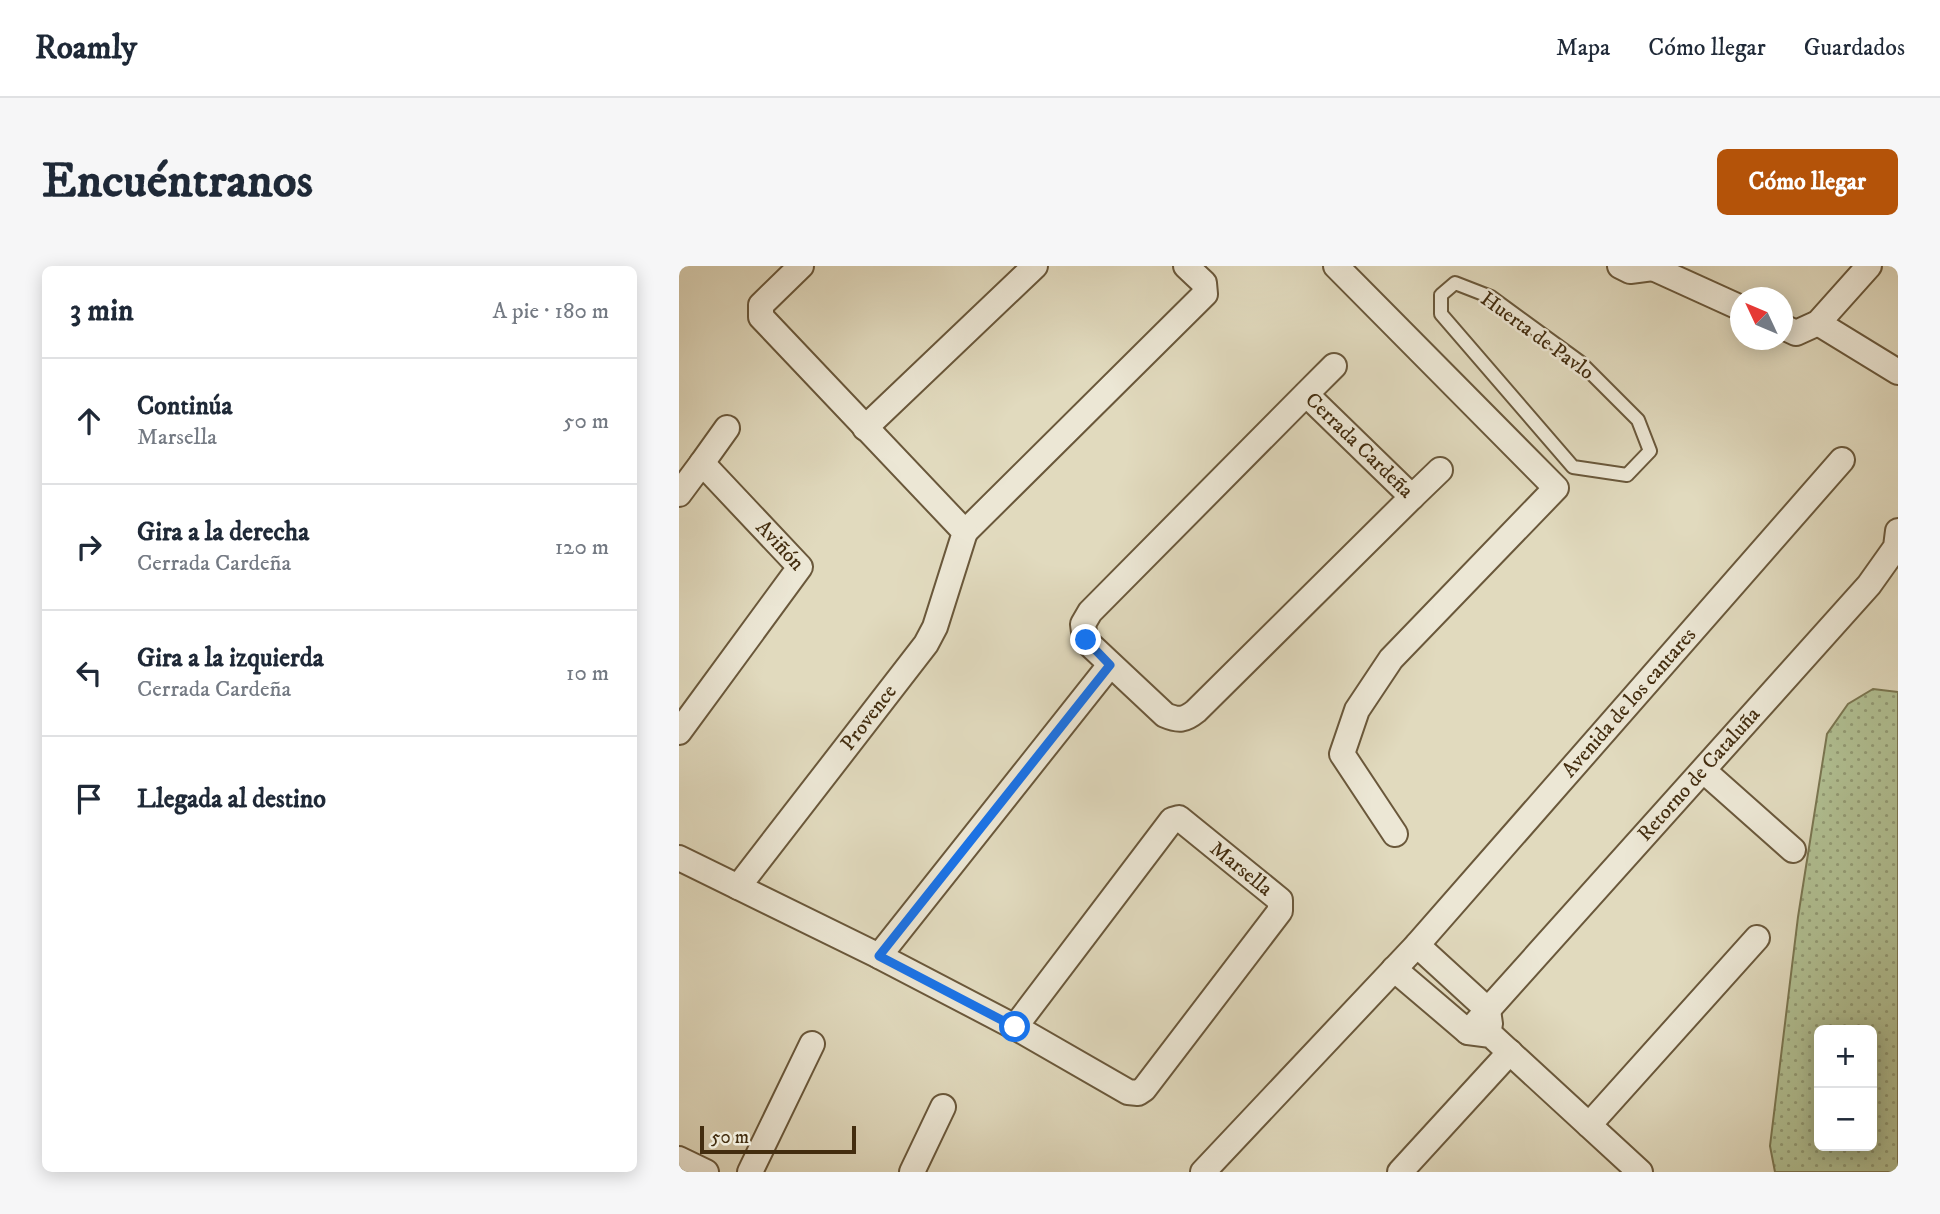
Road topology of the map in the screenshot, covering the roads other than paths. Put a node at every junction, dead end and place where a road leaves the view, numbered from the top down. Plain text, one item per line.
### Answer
1 (801, 266) edge
2 (1035, 266) edge
3 (1186, 266) edge
4 (1336, 266) edge
5 (1620, 266) edge
6 (1869, 266) edge
7 (1654, 267) edge
8 (1730, 303) edge
9 (1818, 323) junction
10 (1793, 332) edge
11 (1334, 366) dead end
12 (1898, 372) edge
13 (1306, 394) junction
14 (727, 428) dead end
15 (865, 428) junction
16 (1842, 460) dead end
17 (702, 463) junction
18 (1573, 467) junction
19 (1440, 470) dead end
20 (1556, 488) junction
21 (679, 494) edge
22 (1412, 497) junction
23 (1898, 531) edge
24 (965, 532) junction
25 (1110, 665) junction
26 (679, 733) edge
27 (1704, 771) junction
28 (1395, 834) dead end
29 (1793, 850) dead end
30 (679, 858) edge
31 (738, 887) junction
32 (1757, 938) dead end
33 (1417, 945) junction
34 (879, 956) junction
35 (1394, 969) junction
36 (1488, 1010) junction
37 (1015, 1027) junction
38 (1479, 1034) junction
39 (813, 1044) dead end
40 (1510, 1052) junction
41 (943, 1107) dead end
42 (1589, 1125) junction
43 (679, 1159) edge
44 (1623, 1167) edge
45 (706, 1172) edge
46 (750, 1172) edge
47 (912, 1172) edge
48 (1203, 1172) edge
49 (1400, 1172) edge

1 - 15 street
2 - 15 street
3 - 24 street, Provence
4 - 20 street
5 - 7 street
6 - 9 street
7 - 8 street
9 - 10 street
9 - 12 street
11 - 13 street
13 - 22 street, Cerrada Cardeña
13 - 25 street, Cerrada Cardeña
14 - 17 street
15 - 24 street
16 - 33 street, Avenida de los cantares
17 - 21 street
17 - 26 street, Aviñón
18 - 18 lane, Huerta de Pavlo
18 - 20 lane
19 - 22 street
20 - 28 street
22 - 25 street, Cerrada Cardeña
23 - 27 street, Retorno de Cataluña
24 - 31 street, Provence
25 - 34 street
27 - 29 street
27 - 36 street, Retorno de Cataluña
30 - 31 street, Marsella
31 - 34 street, Marsella
32 - 42 street
33 - 35 street, Avenida de los cantares
33 - 36 street
34 - 37 street, Marsella
35 - 38 street
35 - 48 street, Avenida de los cantares
36 - 38 street, Retorno de Cataluña
37 - 37 street, Marsella
38 - 40 street
39 - 46 street
40 - 42 street
40 - 49 street
41 - 47 street
42 - 44 street
43 - 45 street

